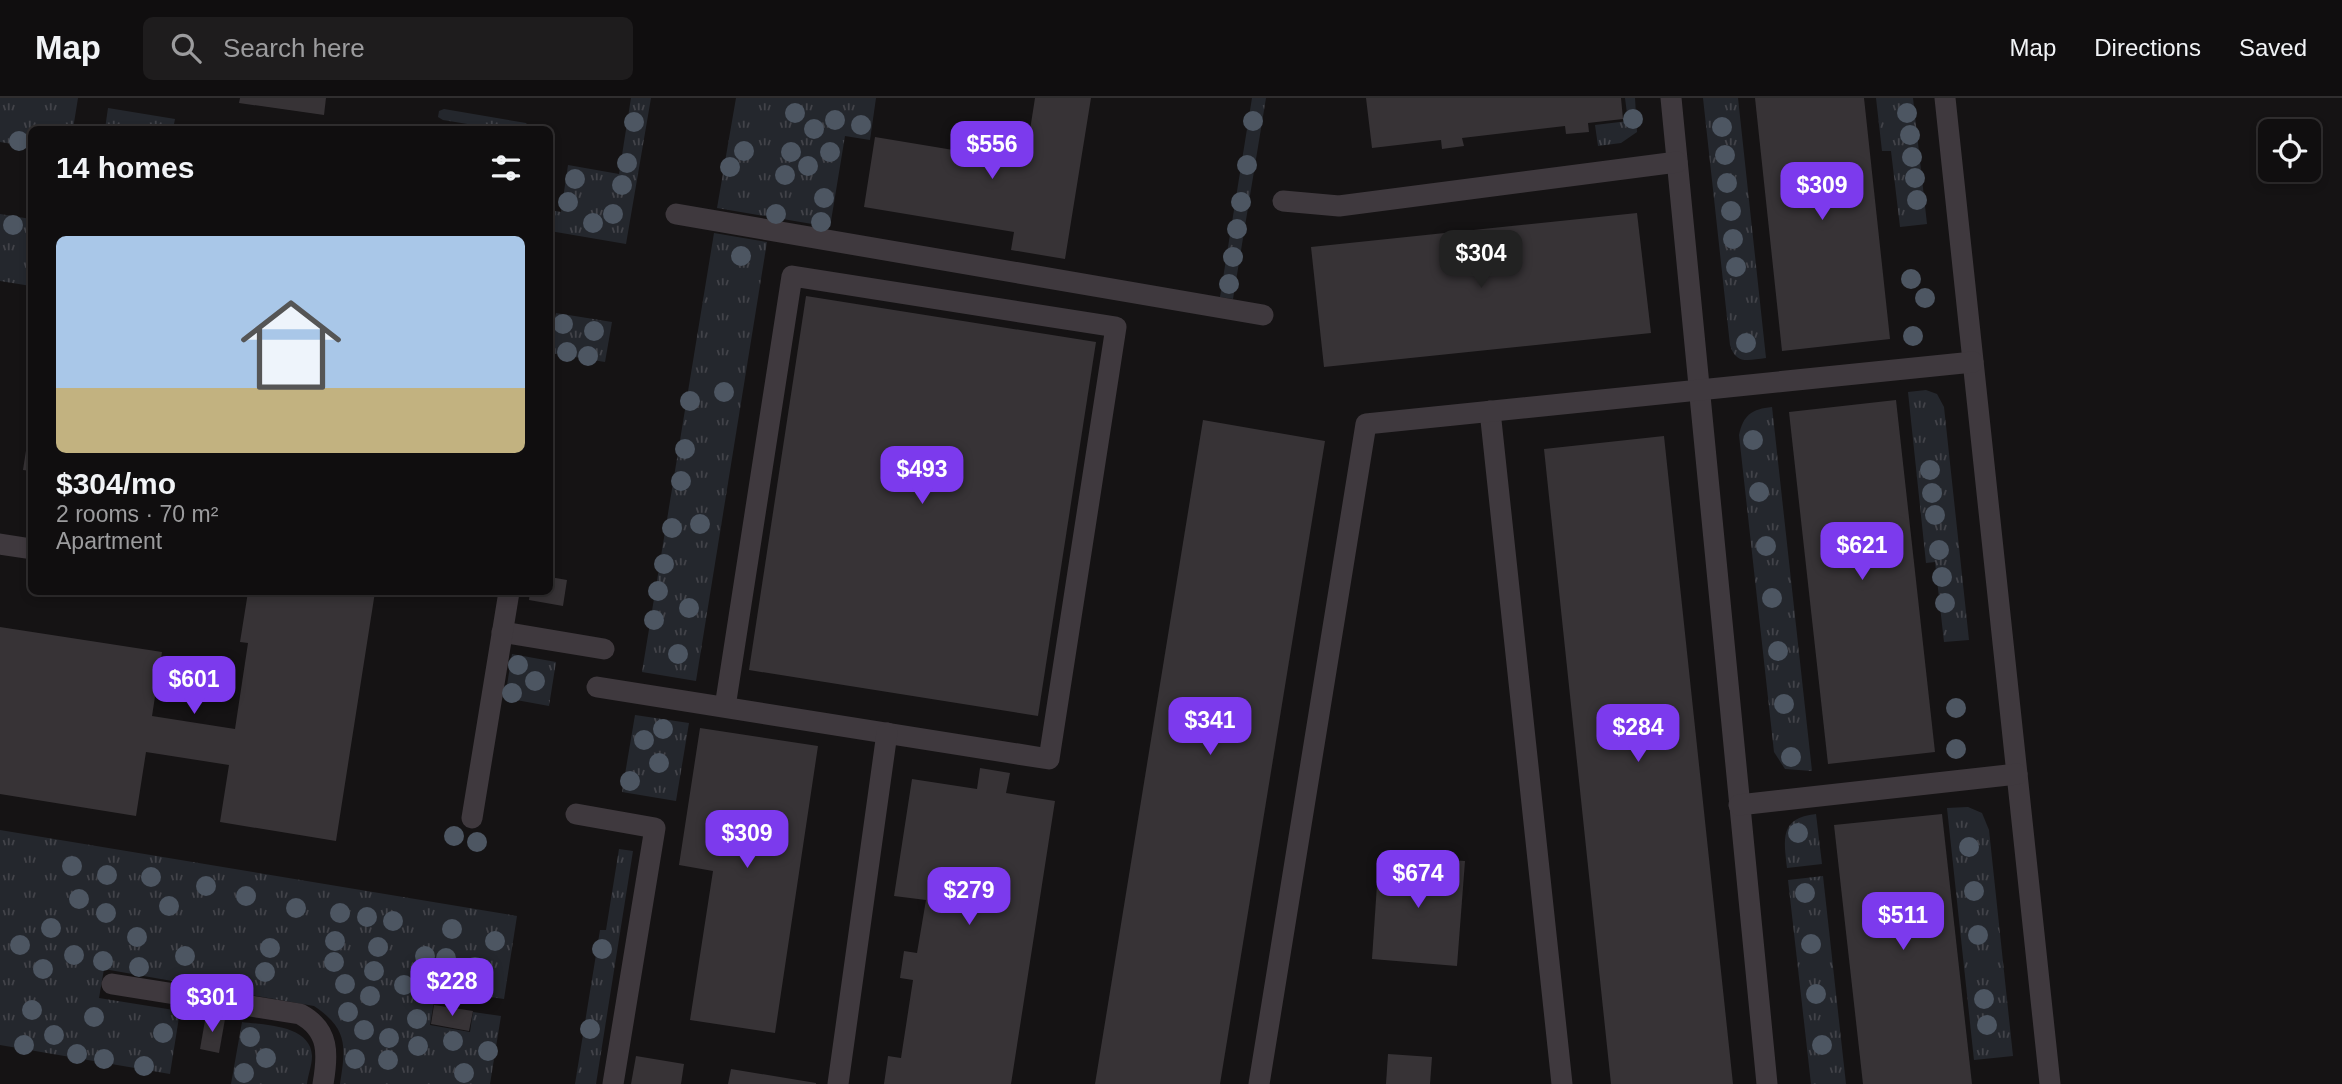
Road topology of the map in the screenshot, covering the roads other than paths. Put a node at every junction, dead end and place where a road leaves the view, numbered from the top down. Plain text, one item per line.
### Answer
1 (1671, 98) edge
2 (1945, 98) edge
3 (1677, 162) junction
4 (1283, 201) dead end
5 (676, 214) dead end
6 (1263, 315) dead end
7 (1973, 362) junction
8 (1699, 390) junction
9 (1490, 411) junction
10 (0, 544) edge
11 (28, 548) edge
12 (508, 595) edge
13 (502, 632) junction
14 (604, 649) dead end
15 (597, 687) dead end
16 (725, 708) junction
17 (887, 733) junction
18 (2017, 774) junction
19 (1740, 805) junction
20 (576, 814) dead end
21 (472, 818) dead end
22 (112, 984) dead end
23 (323, 1084) edge
24 (613, 1084) edge
25 (838, 1084) edge
26 (1259, 1084) edge
27 (1562, 1084) edge
28 (1767, 1084) edge
29 (2050, 1084) edge

1 - 3 lane
2 - 7 lane
3 - 4 lane
3 - 8 lane
5 - 6 lane
7 - 8 lane
7 - 18 lane
8 - 9 lane
8 - 19 lane
9 - 26 lane
9 - 27 lane
10 - 11 lane
12 - 13 lane
13 - 14 lane
13 - 21 lane
15 - 16 lane
16 - 17 lane
16 - 17 lane
17 - 25 lane
18 - 19 lane
18 - 29 lane
19 - 28 lane
20 - 24 lane
22 - 23 lane

